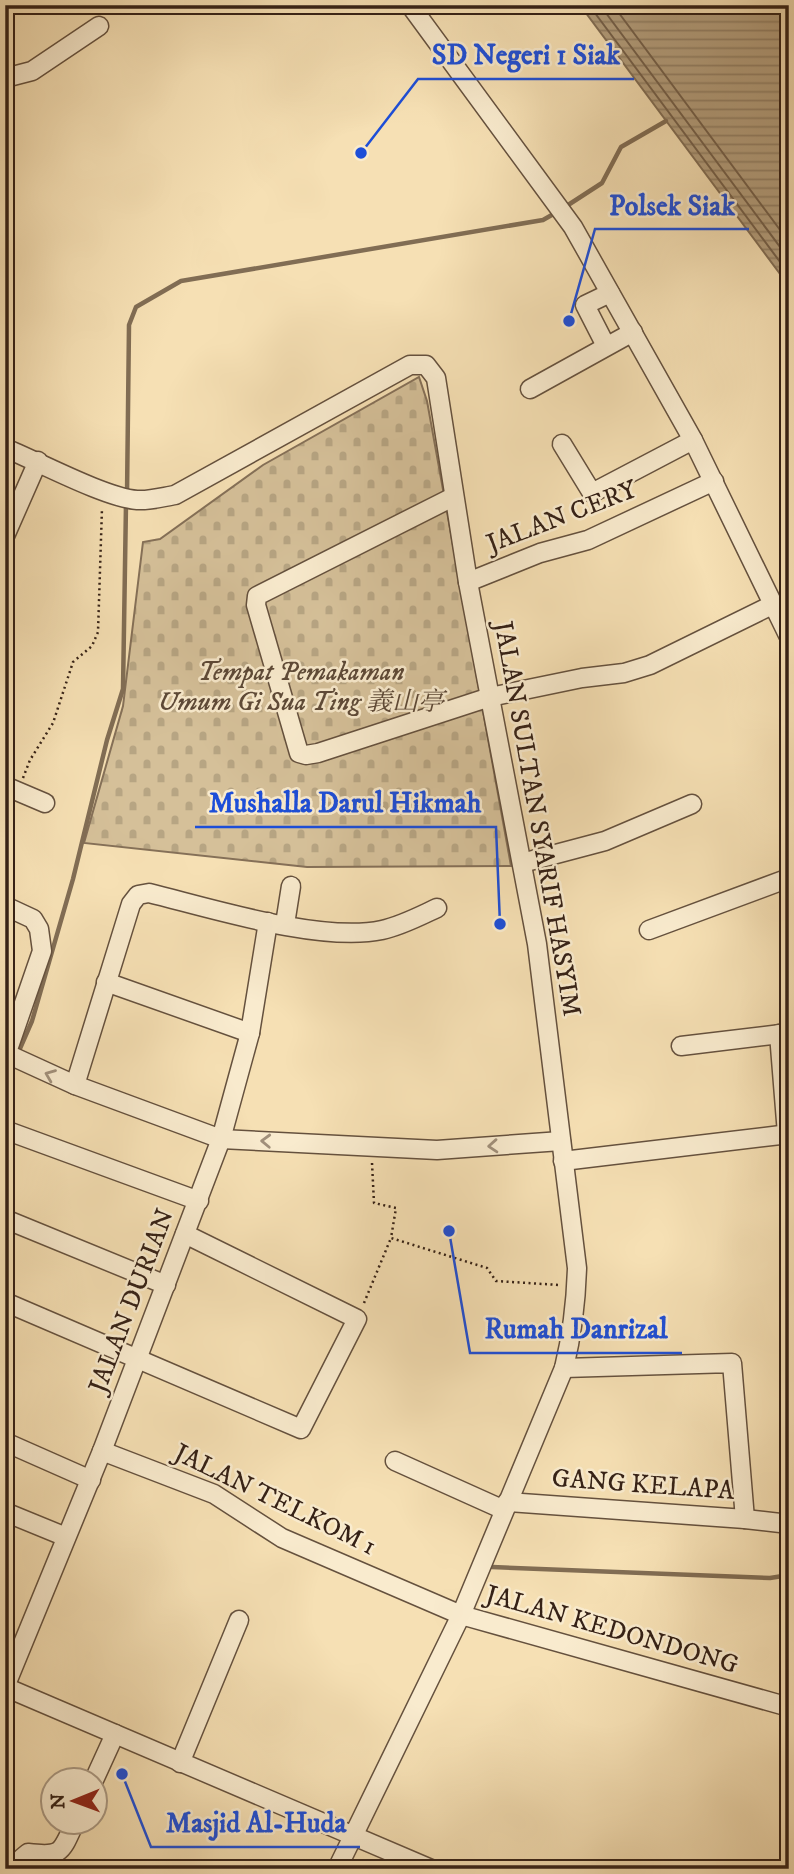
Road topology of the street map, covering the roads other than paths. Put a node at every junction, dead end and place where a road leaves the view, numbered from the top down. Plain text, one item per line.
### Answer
1 (410, 5) edge
2 (99, 26) dead end
3 (5, 78) edge
4 (610, 293) junction
5 (633, 332) junction
6 (606, 346) junction
7 (530, 389) dead end
8 (693, 440) junction
9 (562, 444) dead end
10 (5, 447) edge
11 (38, 461) junction
12 (714, 481) junction
13 (453, 497) junction
14 (5, 536) edge
15 (467, 582) junction
16 (772, 605) junction
17 (789, 637) edge
18 (490, 697) junction
19 (12, 789) edge
20 (45, 803) dead end
21 (692, 804) dead end
22 (522, 863) junction
23 (789, 878) edge
24 (291, 886) dead end
25 (5, 906) edge
26 (438, 908) dead end
27 (276, 923) junction
28 (649, 930) dead end
29 (106, 982) junction
30 (250, 1033) junction
31 (784, 1033) edge
32 (681, 1046) dead end
33 (6, 1055) edge
34 (75, 1085) junction
35 (5, 1130) edge
36 (788, 1134) edge
37 (221, 1139) junction
38 (561, 1142) junction
39 (563, 1161) junction
40 (199, 1201) junction
41 (5, 1219) edge
42 (186, 1234) junction
43 (166, 1285) junction
44 (5, 1302) edge
45 (136, 1358) junction
46 (564, 1368) junction
47 (5, 1442) edge
48 (102, 1451) junction
49 (395, 1461) dead end
50 (91, 1480) junction
51 (505, 1506) junction
52 (5, 1512) edge
53 (745, 1519) junction
54 (789, 1524) edge
55 (66, 1538) junction
56 (461, 1615) junction
57 (239, 1620) dead end
58 (5, 1687) edge
59 (789, 1707) edge
60 (114, 1734) junction
61 (180, 1763) junction
62 (100, 1766) edge
63 (67, 1836) edge
64 (352, 1836) junction
65 (18, 1869) edge
66 (337, 1869) edge
67 (431, 1869) edge

1 - 4 street
2 - 3 street
4 - 5 street
4 - 6 street
5 - 6 street
5 - 8 street
6 - 7 street
8 - 9 street
8 - 12 street
10 - 11 street, JALAN SULTAN SYARIF HASYIM
11 - 13 street, JALAN SULTAN SYARIF HASYIM
11 - 14 street
12 - 15 street, JALAN CERY
12 - 16 street
13 - 15 street, JALAN SULTAN SYARIF HASYIM
13 - 18 street
15 - 18 street, JALAN SULTAN SYARIF HASYIM
16 - 17 street
16 - 18 street
18 - 22 street, JALAN SULTAN SYARIF HASYIM
19 - 20 street
21 - 22 street
22 - 38 street, JALAN SULTAN SYARIF HASYIM
23 - 28 street
24 - 27 street, JALAN DURIAN
25 - 33 street
26 - 27 street
27 - 29 street
27 - 30 street, JALAN DURIAN
29 - 30 street
29 - 34 street
30 - 37 street, JALAN DURIAN
31 - 32 street
31 - 36 street
34 -> 33 street
34 - 37 street
35 - 40 street
36 - 39 street
38 -> 37 street
37 - 40 street, JALAN DURIAN
38 - 39 street, JALAN SULTAN SYARIF HASYIM
39 - 46 street, JALAN SULTAN SYARIF HASYIM
40 - 42 street, JALAN DURIAN
41 - 43 street
42 - 43 street, JALAN DURIAN
42 - 45 street
43 - 45 street, JALAN DURIAN
44 - 45 street
45 - 48 street, JALAN DURIAN
46 - 51 street, JALAN SULTAN SYARIF HASYIM
46 - 53 street, GANG KELAPA
47 - 50 street
48 - 50 street, JALAN DURIAN
48 - 56 street, JALAN TELKOM 1
49 - 51 street
50 - 55 street, JALAN DURIAN
51 - 53 street, GANG KELAPA
51 - 56 street, JALAN SULTAN SYARIF HASYIM
52 - 55 street
53 - 54 street
55 - 58 street, JALAN DURIAN
56 - 59 street, JALAN KEDONDONG
56 - 64 street, JALAN SULTAN SYARIF HASYIM
57 - 61 street
58 - 60 street
60 - 61 street
60 - 62 street
61 - 64 street
63 - 65 street
64 - 66 street, JALAN SULTAN SYARIF HASYIM
64 - 67 street

